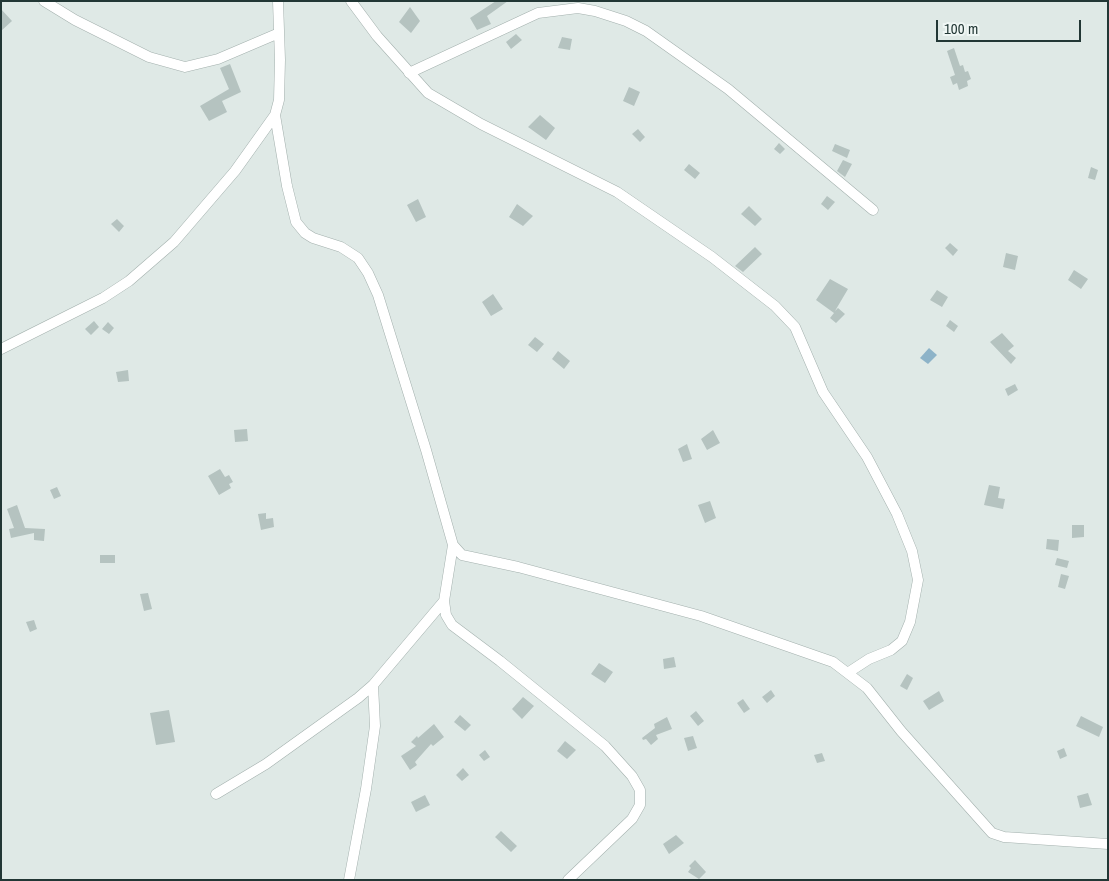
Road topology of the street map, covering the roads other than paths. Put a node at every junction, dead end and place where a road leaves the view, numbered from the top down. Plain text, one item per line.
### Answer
1 (44, 1) edge
2 (278, 1) edge
3 (351, 1) edge
4 (279, 34) junction
5 (409, 73) junction
6 (275, 115) junction
7 (873, 210) dead end
8 (1, 349) edge
9 (453, 545) junction
10 (444, 601) junction
11 (849, 672) junction
12 (373, 685) junction
13 (216, 794) dead end
14 (1108, 844) edge
15 (349, 880) edge
16 (568, 880) edge

1 - 4 street
2 - 4 street
3 - 5 street
4 - 6 street
5 - 7 street
5 - 11 street
6 - 8 street
6 - 9 street
9 - 10 street
9 - 11 street
10 - 12 street
10 - 16 street
11 - 14 street
12 - 13 street
12 - 15 street

